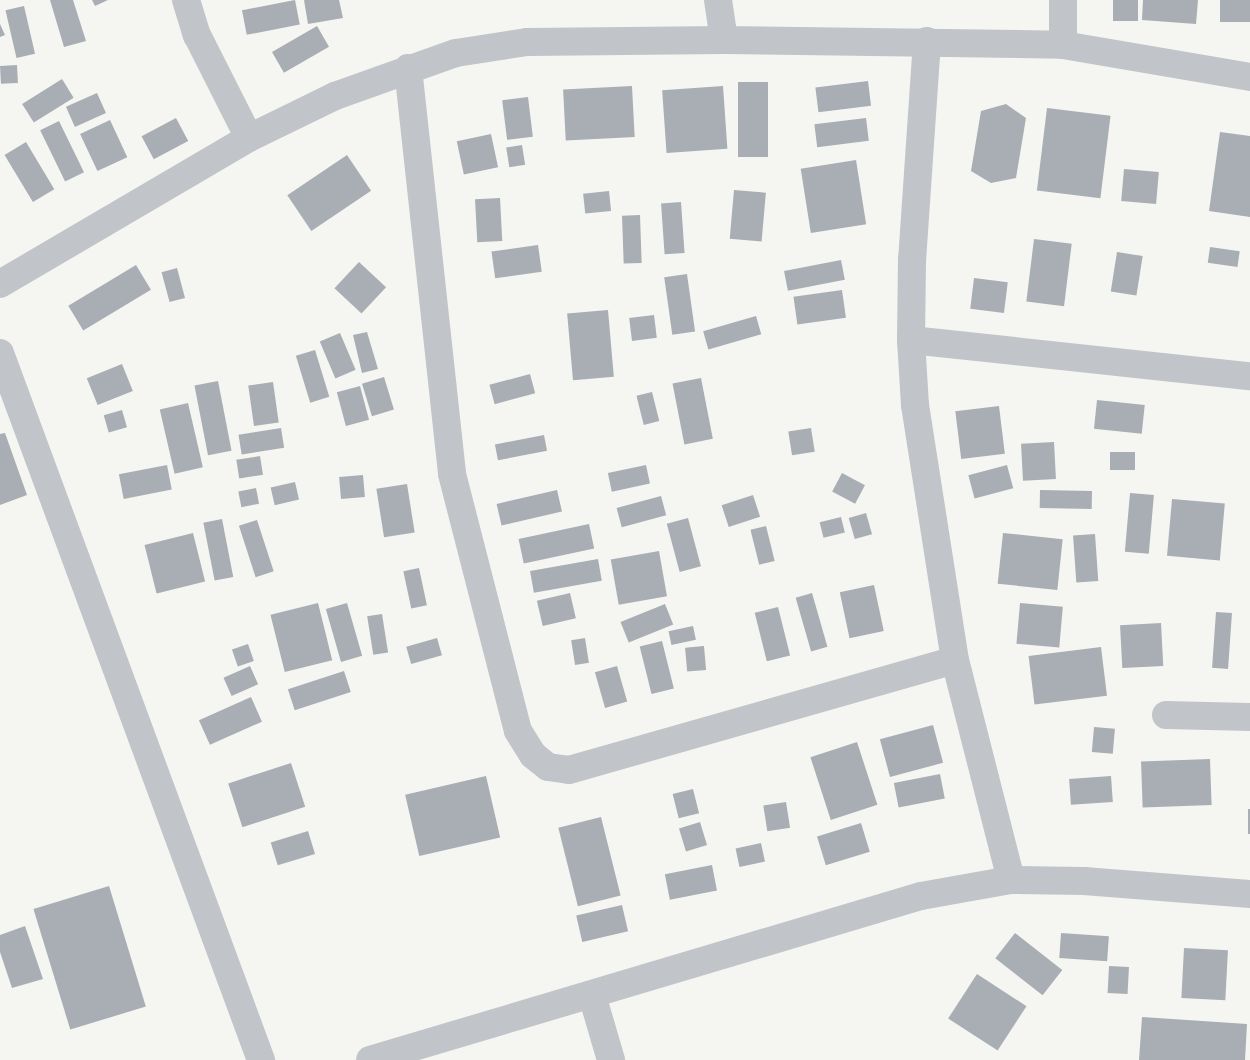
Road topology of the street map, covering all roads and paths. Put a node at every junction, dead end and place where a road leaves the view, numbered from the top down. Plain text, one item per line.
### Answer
1 (186, 0) edge
2 (718, 0) edge
3 (1063, 0) edge
4 (724, 40) junction
5 (927, 41) junction
6 (1063, 45) junction
7 (408, 68) junction
8 (1250, 77) edge
9 (248, 138) junction
10 (0, 284) edge
11 (911, 340) junction
12 (0, 353) edge
13 (1250, 376) edge
14 (955, 660) junction
15 (1166, 715) dead end
16 (1250, 717) edge
17 (1011, 880) junction
18 (1250, 894) edge
19 (592, 995) junction
20 (261, 1060) edge
21 (370, 1060) edge
22 (611, 1060) edge

1 - 9 street
2 - 4 street
3 - 6 street
4 - 5 street
4 - 7 street
5 - 6 street
5 - 11 street
6 - 8 street
7 - 9 street
7 - 14 street
9 - 10 street
11 - 13 street
11 - 14 street
12 - 20 street
14 - 17 street
15 - 16 street
17 - 18 street
17 - 19 street
19 - 21 street
19 - 22 street

